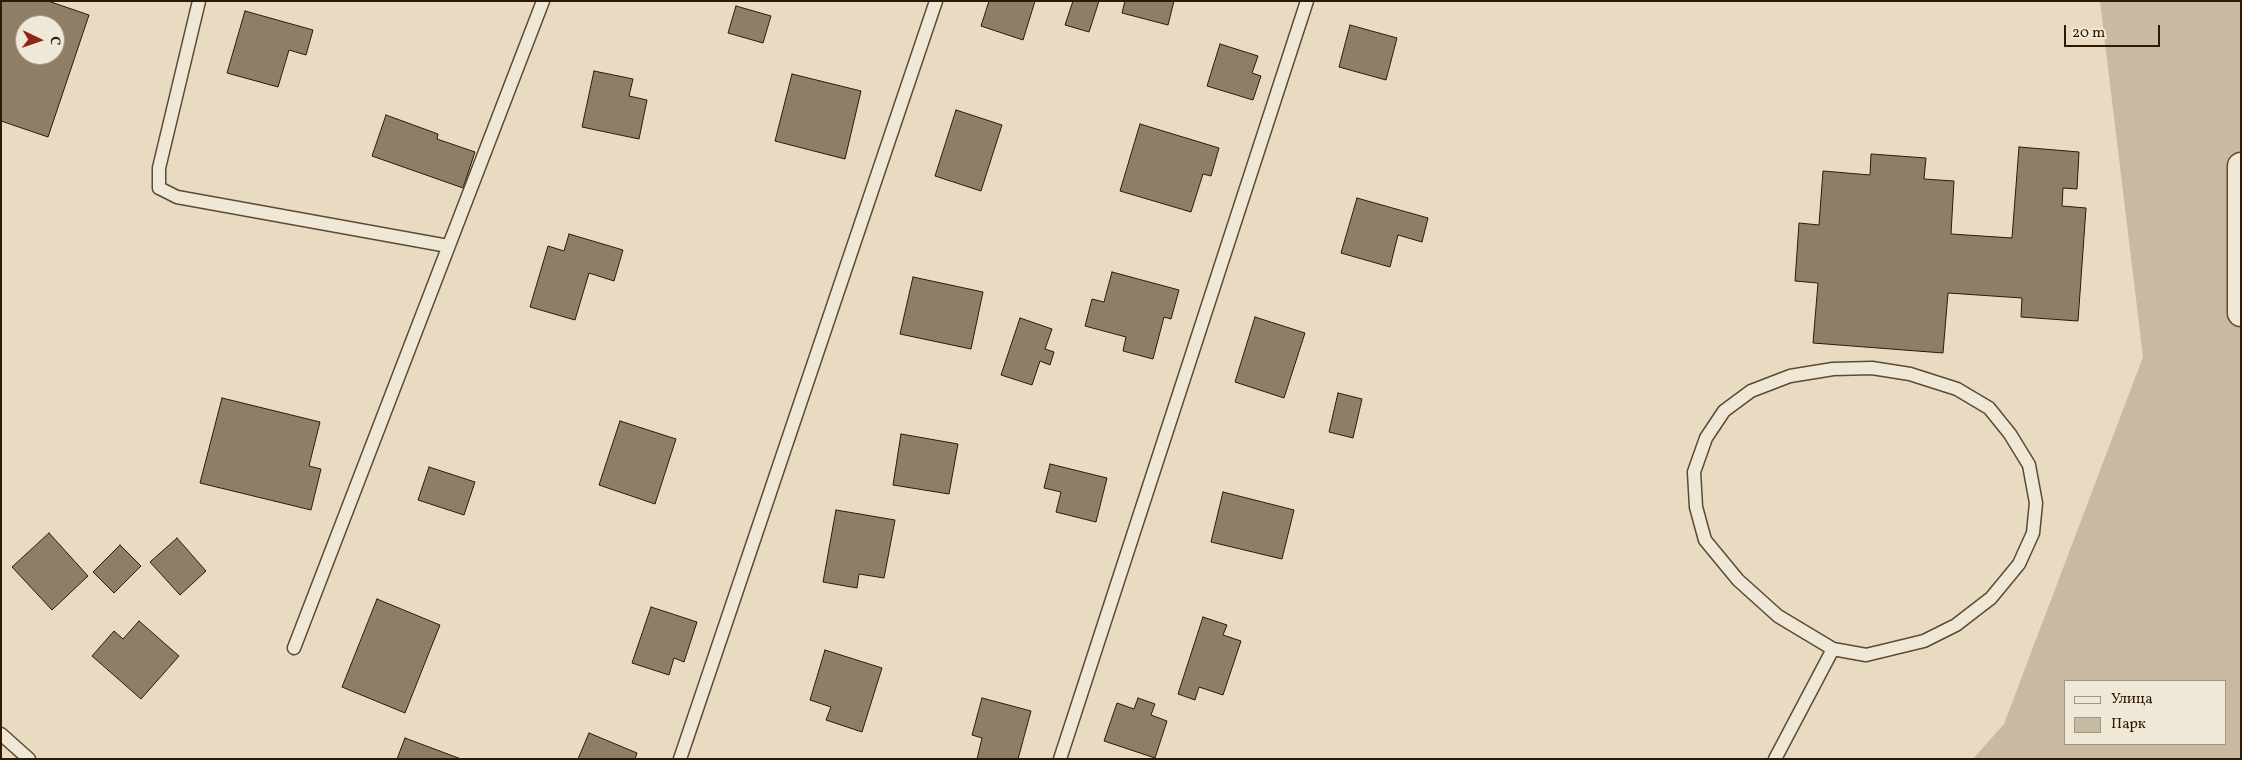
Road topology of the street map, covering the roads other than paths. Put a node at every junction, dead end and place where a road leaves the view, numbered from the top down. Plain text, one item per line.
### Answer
1 (199, 1) edge
2 (542, 1) edge
3 (936, 1) edge
4 (1308, 1) edge
5 (2241, 166) edge
6 (448, 246) junction
7 (2241, 313) edge
8 (294, 648) dead end
9 (1833, 649) junction
10 (1, 734) edge
11 (29, 759) edge
12 (680, 759) edge
13 (1060, 759) edge
14 (1775, 759) edge

1 - 6 lane
2 - 6 lane
3 - 12 lane
4 - 13 lane
5 - 7 street
6 - 8 lane
9 - 9 lane
9 - 14 lane
10 - 11 lane

